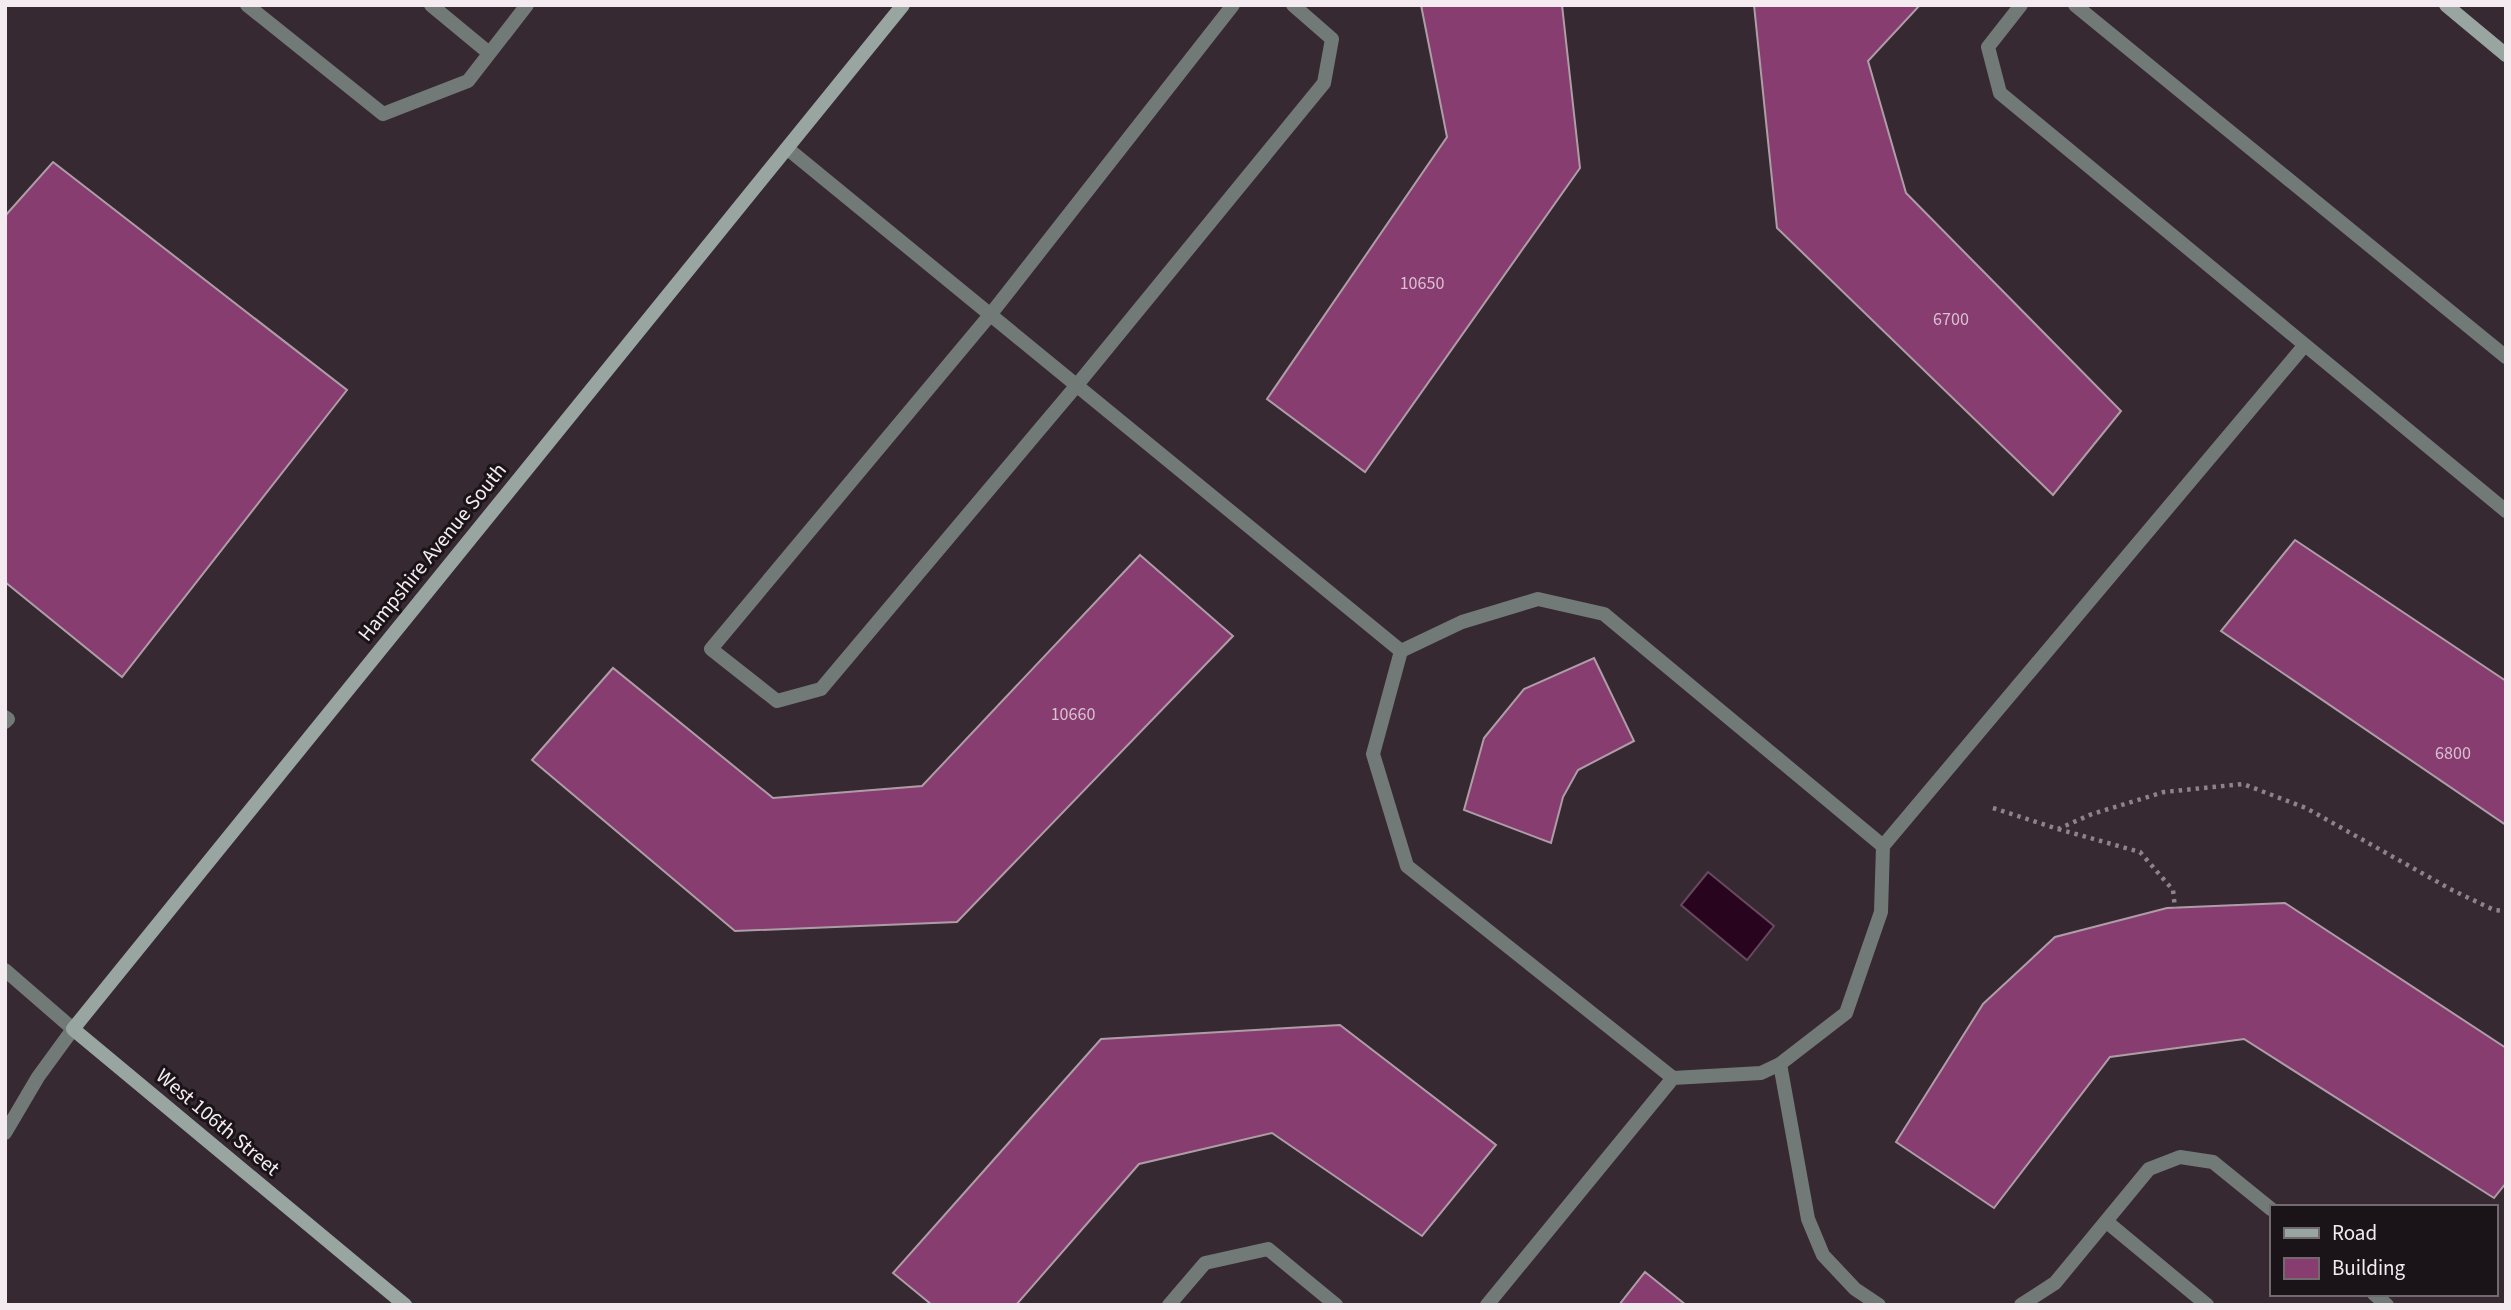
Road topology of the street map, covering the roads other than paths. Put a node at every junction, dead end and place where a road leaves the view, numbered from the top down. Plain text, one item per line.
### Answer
1 (247, 5) edge
2 (431, 5) edge
3 (527, 5) edge
4 (903, 5) edge
5 (1233, 5) edge
6 (1293, 5) edge
7 (2021, 5) edge
8 (2075, 5) edge
9 (2446, 5) edge
10 (489, 53) junction
11 (2506, 55) edge
12 (788, 149) junction
13 (990, 315) junction
14 (2304, 345) junction
15 (2506, 357) edge
16 (1077, 385) junction
17 (2506, 511) edge
18 (1401, 651) junction
19 (1883, 846) junction
20 (5, 970) edge
21 (73, 1029) junction
22 (1780, 1064) junction
23 (1673, 1078) junction
24 (5, 1133) edge
25 (2270, 1208) edge
26 (2107, 1222) junction
27 (1329, 1302) edge
28 (405, 1305) edge
29 (1169, 1305) edge
30 (1487, 1305) edge
31 (1879, 1305) edge
32 (2021, 1305) edge
33 (2207, 1305) edge

1 - 10 street
2 - 10 street
3 - 10 street
4 - 12 street, Hampshire Avenue South
5 - 13 street
6 - 16 street
7 - 14 street
8 - 15 street
9 - 11 street
12 - 13 street
12 - 21 street, Hampshire Avenue South
13 - 16 street
13 - 16 street
14 - 17 street
14 - 19 street
16 - 18 street
18 - 19 street
18 - 23 street
19 - 22 street
20 - 21 street, West 106th Street
21 - 24 street, Hampshire Avenue South
21 - 28 street, West 106th Street
22 - 23 street
22 - 31 street
23 - 30 street
25 - 26 street
26 - 32 street
26 - 33 street
27 - 29 street

